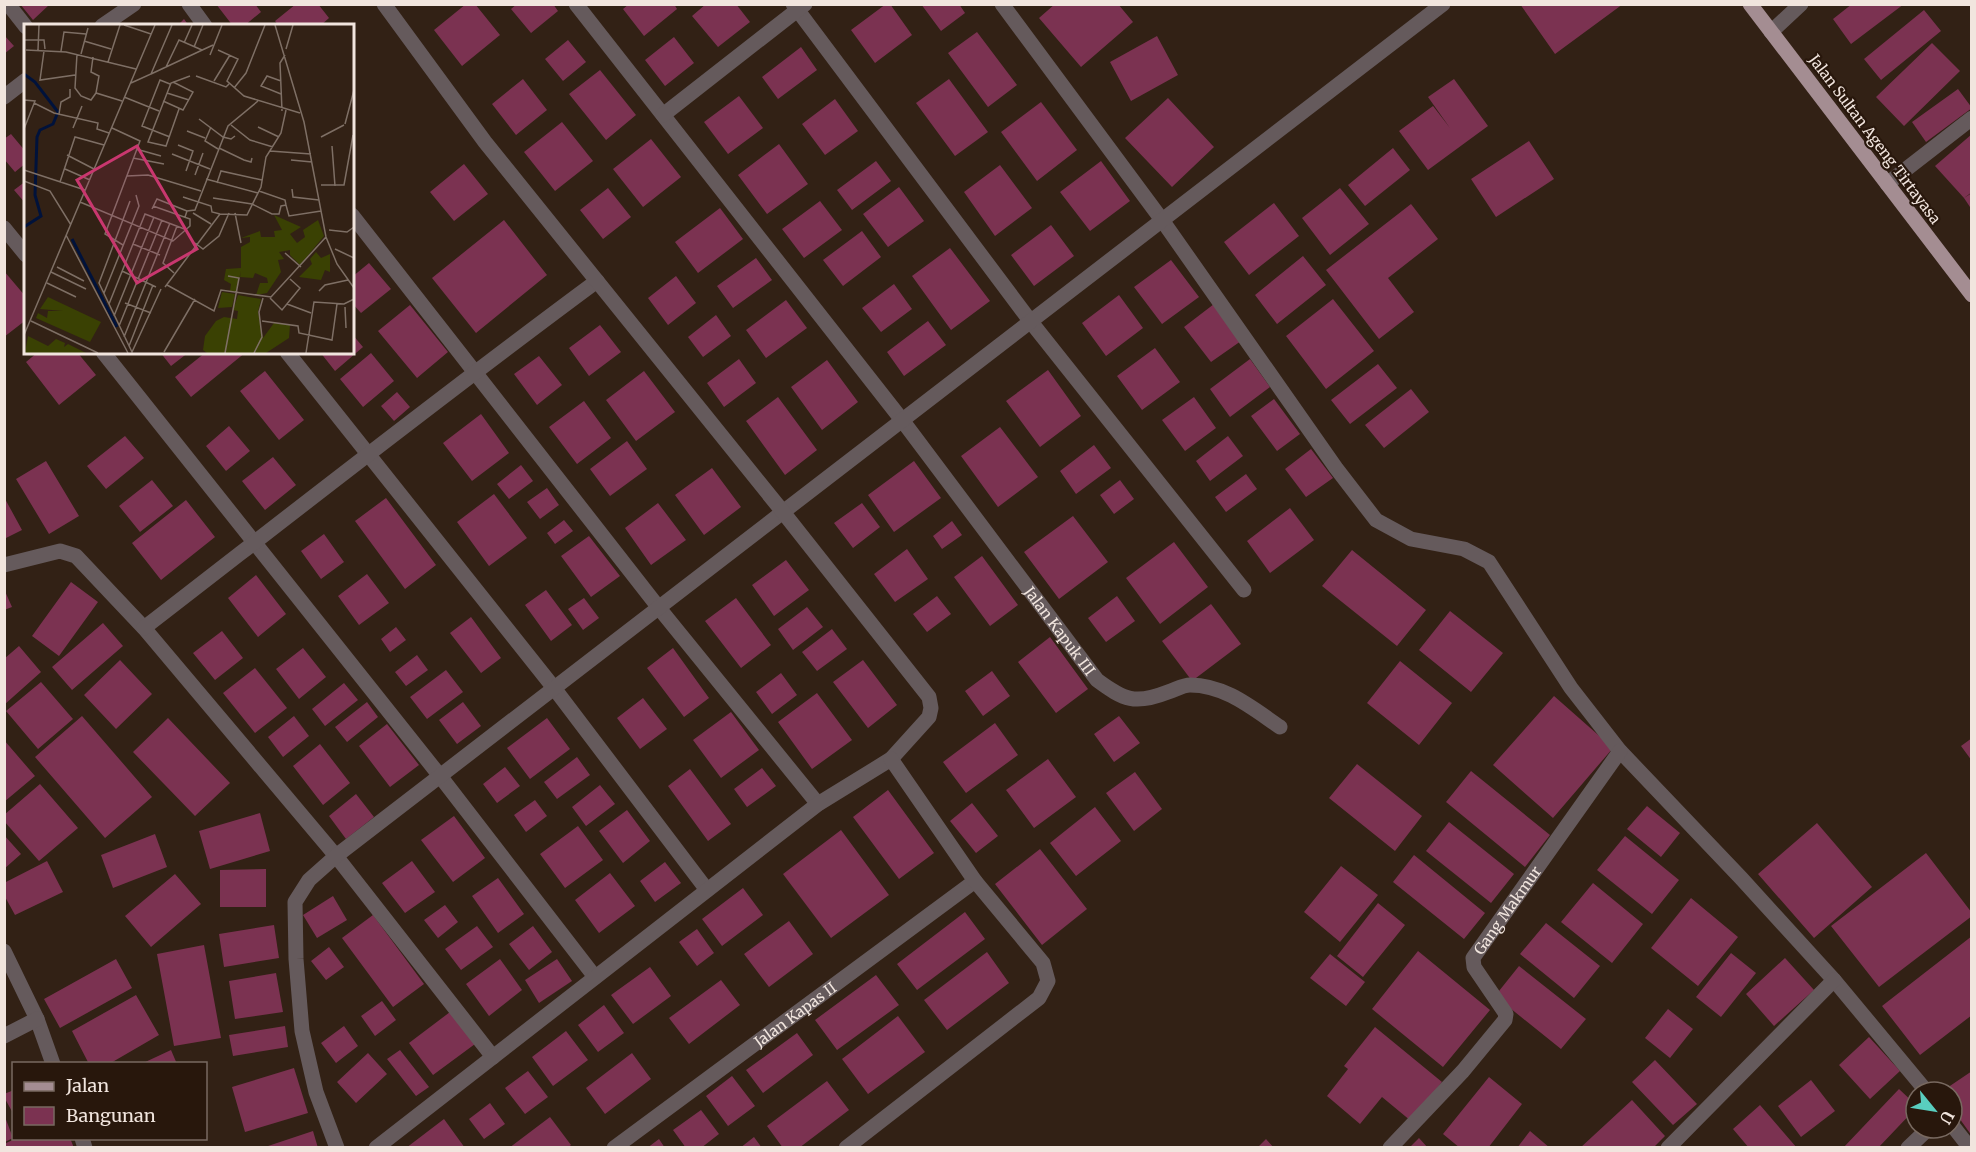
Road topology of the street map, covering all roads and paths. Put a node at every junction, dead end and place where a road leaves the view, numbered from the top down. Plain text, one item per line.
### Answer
1 (8, 4) edge
2 (134, 4) edge
3 (189, 4) edge
4 (384, 4) edge
5 (576, 4) edge
6 (1002, 4) edge
7 (1443, 4) edge
8 (1750, 4) edge
9 (1801, 4) edge
10 (799, 6) edge
11 (24, 24) edge
12 (105, 24) edge
13 (204, 24) edge
14 (1771, 32) junction
15 (24, 82) edge
16 (4, 97) edge
17 (663, 115) junction
18 (1971, 118) edge
19 (1887, 184) junction
20 (354, 218) edge
21 (1162, 220) junction
22 (4, 228) edge
23 (24, 253) edge
24 (597, 281) junction
25 (1971, 295) edge
26 (1031, 322) junction
27 (105, 354) edge
28 (288, 354) edge
29 (474, 372) junction
30 (902, 420) junction
31 (369, 455) junction
32 (783, 512) junction
33 (254, 543) junction
34 (4, 565) edge
35 (1244, 590) dead end
36 (659, 608) junction
37 (144, 628) junction
38 (554, 688) junction
39 (1280, 727) dead end
40 (1620, 751) junction
41 (891, 759) junction
42 (441, 776) junction
43 (818, 804) junction
44 (336, 856) junction
45 (975, 881) junction
46 (706, 890) junction
47 (4, 951) edge
48 (595, 977) junction
49 (1834, 980) junction
50 (37, 1019) junction
51 (4, 1036) edge
52 (493, 1057) junction
53 (52, 1062) edge
54 (1917, 1080) edge
55 (337, 1148) edge
56 (376, 1148) edge
57 (614, 1148) edge
58 (846, 1148) edge
59 (1390, 1148) edge
60 (1668, 1148) edge

1 - 11 street
2 - 12 street
3 - 13 street
4 - 24 street
5 - 17 street, Jalan Kapuk III
6 - 21 street
7 - 21 street
8 - 14 main road, Jalan Sultan Ageng Tirtayasa
9 - 14 street
10 - 17 street
10 - 26 street
14 - 19 main road, Jalan Sultan Ageng Tirtayasa
15 - 16 street
17 - 30 street, Jalan Kapuk III
18 - 19 street
19 - 25 main road, Jalan Sultan Ageng Tirtayasa
20 - 29 street
21 - 26 street
21 - 40 street
22 - 23 street
24 - 29 street
24 - 32 street
26 - 30 street
26 - 35 street
27 - 33 street
28 - 31 street
29 - 31 street
29 - 36 street
30 - 32 street
30 - 39 street, Jalan Kapuk III
31 - 33 street
31 - 38 street
32 - 36 street
32 - 41 street
33 - 37 street
33 - 42 street
34 - 37 street
36 - 38 street
36 - 43 street
37 - 44 street
38 - 42 street
38 - 46 street
40 - 49 street
40 - 59 street, Gang Makmur
41 - 43 street
41 - 45 street
42 - 44 street
42 - 48 street
43 - 46 street
44 - 52 street
44 - 55 street
45 - 57 street, Jalan Kapas II
45 - 58 street
46 - 48 street
47 - 50 street
48 - 52 street
49 - 54 street
49 - 60 street
50 - 51 street
50 - 53 street
52 - 56 street

